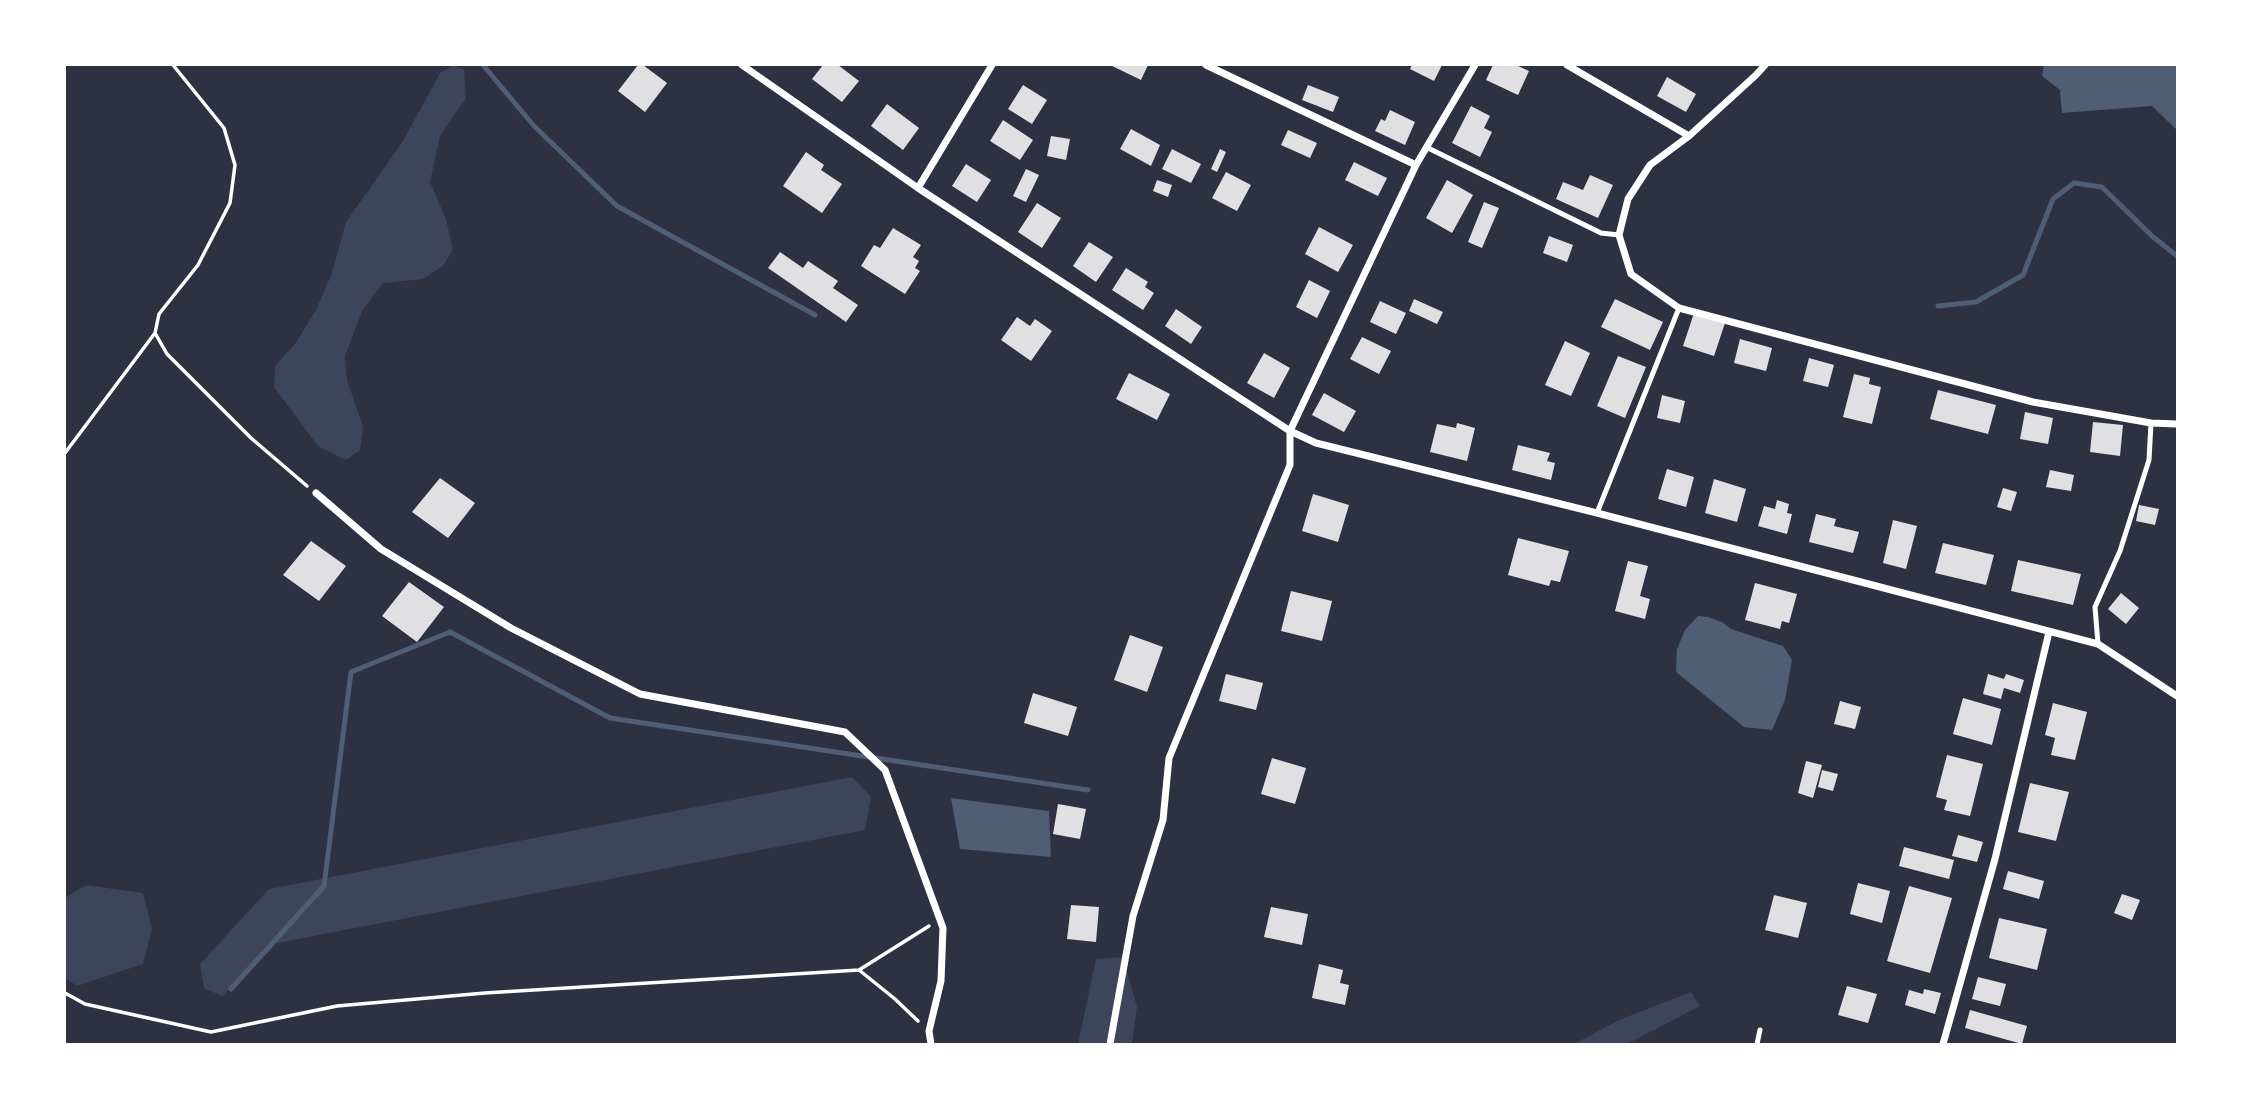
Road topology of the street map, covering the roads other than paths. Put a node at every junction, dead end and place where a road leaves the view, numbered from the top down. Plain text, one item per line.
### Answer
1 (742, 65) edge
2 (992, 65) edge
3 (1206, 65) edge
4 (1475, 65) edge
5 (1567, 65) edge
6 (1765, 65) edge
7 (1689, 136) junction
8 (1426, 147) junction
9 (1416, 165) junction
10 (918, 188) junction
11 (1619, 235) junction
12 (1679, 308) junction
13 (2151, 423) junction
14 (2177, 424) edge
15 (1290, 431) junction
16 (316, 494) road end
17 (1597, 513) junction
18 (2049, 632) junction
19 (2098, 645) junction
20 (2177, 696) edge
21 (1760, 1030) dead end
22 (931, 1044) edge
23 (1110, 1044) edge
24 (1757, 1044) edge
25 (1942, 1044) edge

1 - 10 street
2 - 10 street
3 - 9 street
4 - 8 street
5 - 7 street
6 - 7 street
7 - 11 street
8 - 9 street
8 - 11 lane
9 - 15 street
10 - 15 street
11 - 12 street
12 - 13 street
12 - 17 lane
13 - 14 street
13 - 19 lane
15 - 17 street
15 - 23 street
16 - 22 street
17 - 18 street
18 - 19 street
18 - 25 street
19 - 20 street
21 - 24 lane

